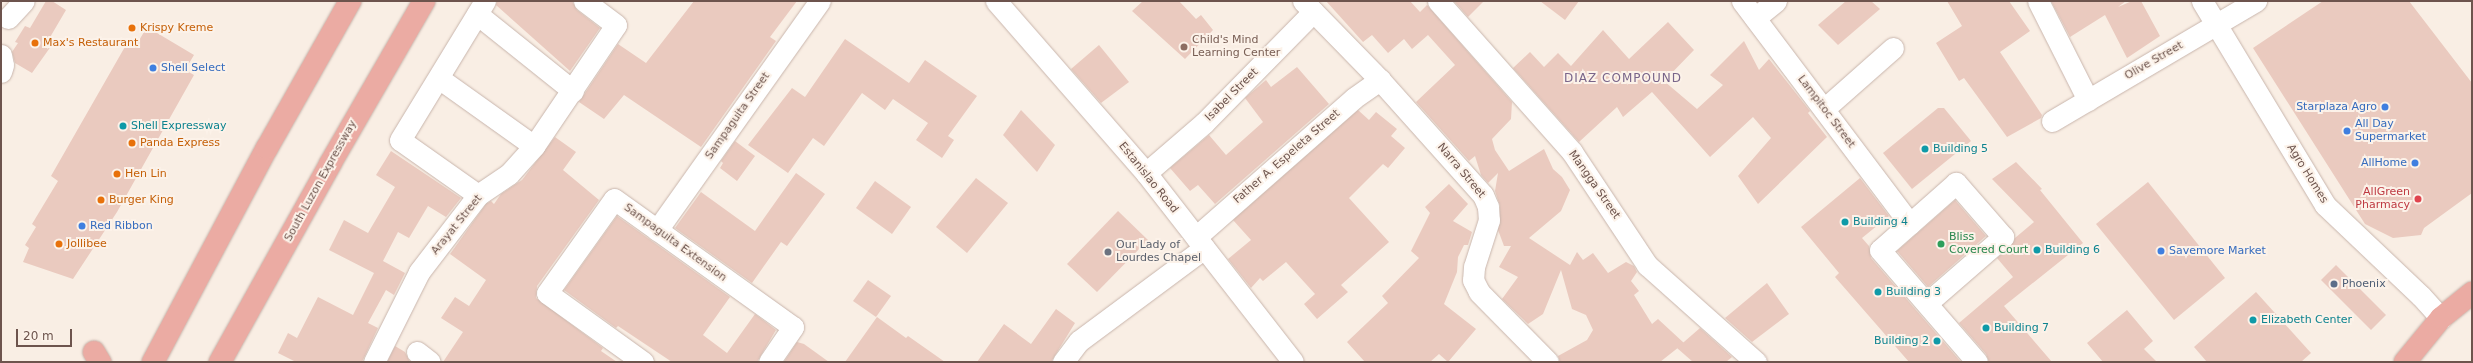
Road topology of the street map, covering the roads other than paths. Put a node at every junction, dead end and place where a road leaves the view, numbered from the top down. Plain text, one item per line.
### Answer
1 (24, 1) edge
2 (350, 1) edge
3 (424, 1) edge
4 (584, 1) edge
5 (820, 1) edge
6 (996, 1) edge
7 (1438, 1) edge
8 (1742, 1) edge
9 (1776, 1) edge
10 (2038, 1) edge
11 (2202, 1) edge
12 (2256, 1) edge
13 (1308, 7) edge
14 (481, 8) edge
15 (8, 18) dead end
16 (1755, 18) junction
17 (2217, 25) junction
18 (1893, 48) dead end
19 (1, 55) edge
20 (1, 72) edge
21 (440, 79) junction
22 (1380, 80) junction
23 (573, 91) junction
24 (2088, 100) junction
25 (1824, 109) junction
26 (2052, 121) dead end
27 (534, 146) junction
28 (1146, 173) junction
29 (478, 195) junction
30 (1910, 224) junction
31 (657, 230) junction
32 (1200, 243) junction
33 (2472, 293) edge
34 (1927, 303) junction
35 (2441, 318) junction
36 (153, 362) edge
37 (220, 362) edge
38 (374, 362) edge
39 (643, 362) edge
40 (769, 362) edge
41 (1063, 362) edge
42 (1293, 362) edge
43 (1548, 362) edge
44 (1756, 362) edge
45 (1977, 362) edge
46 (2406, 362) edge

1 - 15 street
2 - 36 highway
3 - 37 highway, South Luzon Expressway
4 - 23 street, Arayat Street
5 - 31 street, Sampaguita Street
6 - 28 street, Estanislao Road
7 - 44 street, Mangga Street
8 - 16 street, Lampitoc Street
9 - 16 street
10 - 24 street
11 - 17 street, Agro Homes
12 - 17 street, Olive Street
13 - 22 street, Narra Street
13 - 28 street, Isabel Street
14 - 21 street
14 - 23 street
16 - 25 street, Lampitoc Street
17 - 24 street, Olive Street
17 - 35 street, Agro Homes
18 - 25 street
19 - 20 street
21 - 27 street
21 - 29 street
22 - 32 street, Father A. Espeleta Street
22 - 43 street, Narra Street
23 - 27 street, Arayat Street
24 - 26 street, Olive Street
25 - 30 street, Lampitoc Street
27 - 29 street, Arayat Street
28 - 32 street, Estanislao Road
29 - 38 street, Arayat Street
30 - 34 street
30 - 34 street
31 - 39 street, Sampaguita Extension
31 - 40 street, Sampaguita Extension
32 - 41 street, Father A. Espeleta Street
32 - 42 street, Estanislao Road
33 - 35 highway
34 - 45 street
35 - 46 highway

